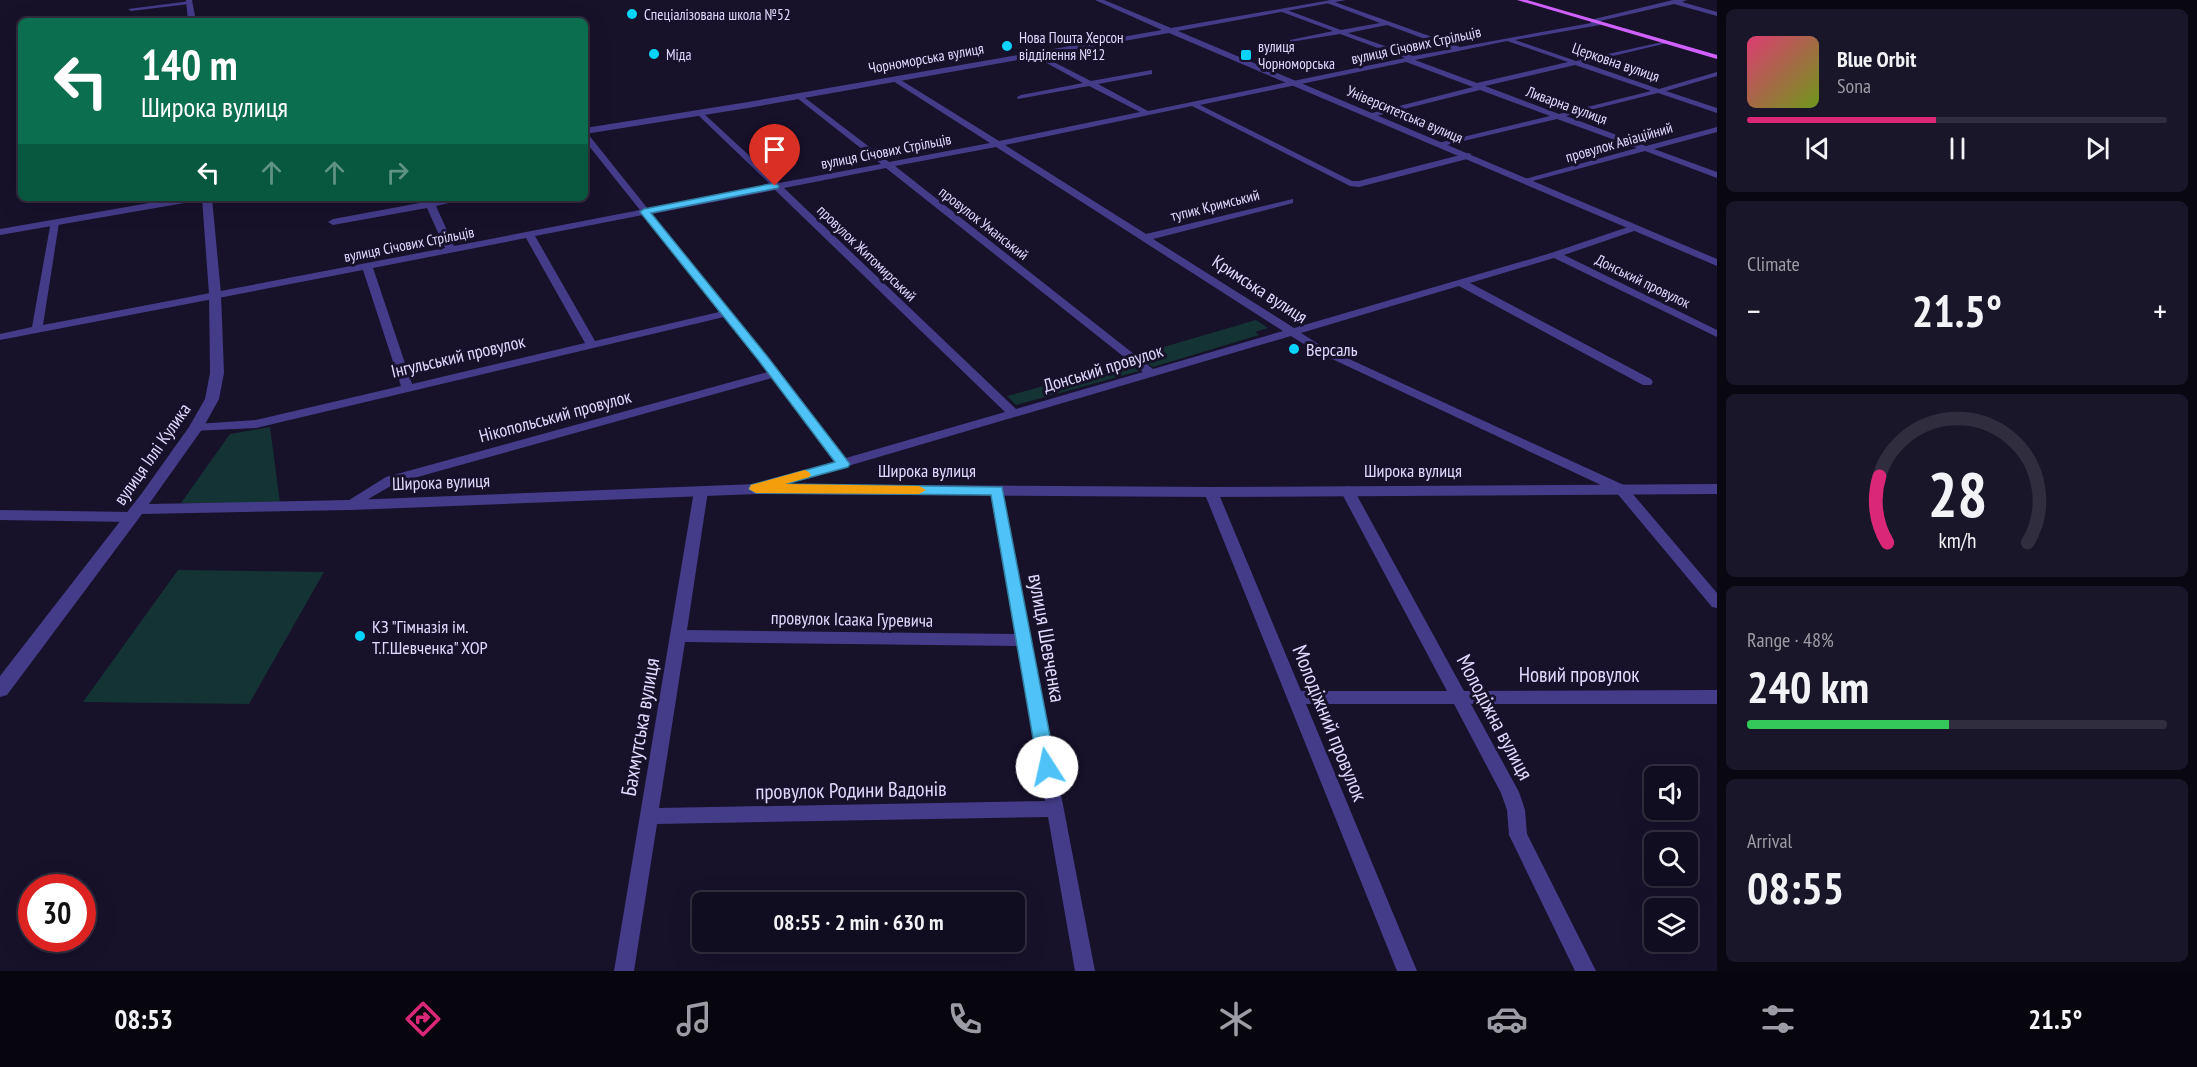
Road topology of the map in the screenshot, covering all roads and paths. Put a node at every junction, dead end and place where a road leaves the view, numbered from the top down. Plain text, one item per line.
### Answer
1 (131, 0) edge
2 (1098, 0) edge
3 (1343, 0) edge
4 (1524, 0) edge
5 (1664, 0) edge
6 (1684, 0) edge
7 (189, 1) edge
8 (1329, 2) junction
9 (1674, 3) junction
10 (131, 9) junction
11 (1284, 11) junction
12 (1717, 14) edge
13 (131, 18) edge
14 (192, 18) edge
15 (1596, 22) junction
16 (1386, 23) junction
17 (1168, 31) junction
18 (1339, 31) junction
19 (1506, 39) junction
20 (1292, 41) dead end
21 (1665, 42) junction
22 (1461, 49) junction
23 (1034, 54) junction
24 (1717, 57) edge
25 (1409, 59) junction
26 (1577, 63) junction
27 (1149, 72) dead end
28 (1717, 74) edge
29 (896, 79) junction
30 (1091, 83) junction
31 (1295, 84) junction
32 (1479, 87) junction
33 (1659, 91) junction
34 (800, 96) junction
35 (1021, 97) dead end
36 (1193, 104) junction
37 (1717, 111) edge
38 (701, 113) junction
39 (1147, 113) junction
40 (1371, 116) junction
41 (1558, 117) junction
42 (1717, 129) edge
43 (588, 131) edge
44 (588, 140) edge
45 (999, 143) junction
46 (1441, 145) junction
47 (1645, 149) junction
48 (1468, 156) junction
49 (886, 165) junction
50 (1717, 175) edge
51 (1528, 181) junction
52 (775, 186) junction
53 (179, 201) edge
54 (207, 201) edge
55 (429, 201) edge
56 (1290, 201) dead end
57 (644, 212) junction
58 (333, 222) dead end
59 (54, 223) junction
60 (1634, 228) junction
61 (0, 232) edge
62 (528, 234) junction
63 (1148, 237) junction
64 (450, 249) junction
65 (1555, 255) junction
66 (1717, 263) edge
67 (367, 266) junction
68 (1461, 283) junction
69 (215, 294) junction
70 (727, 313) junction
71 (37, 330) junction
72 (1294, 332) junction
73 (1717, 334) edge
74 (0, 337) edge
75 (591, 343) junction
76 (1150, 372) junction
77 (775, 374) junction
78 (1647, 382) dead end
79 (407, 387) junction
80 (1013, 414) junction
81 (196, 428) junction
82 (843, 464) junction
83 (756, 489) junction
84 (1621, 489) junction
85 (1717, 489) edge
86 (997, 490) junction
87 (1347, 490) junction
88 (701, 491) junction
89 (1211, 492) junction
90 (351, 505) junction
91 (134, 513) junction
92 (0, 515) edge
93 (1717, 603) edge
94 (679, 636) junction
95 (1025, 640) junction
96 (0, 690) edge
97 (1458, 696) junction
98 (1717, 697) edge
99 (1296, 698) junction
100 (1054, 809) junction
101 (648, 816) junction
102 (624, 971) edge
103 (1085, 971) edge
104 (1407, 971) edge
105 (1586, 971) edge

1 - 10 street
2 - 17 street, Університетська вулиця
3 - 8 street, Чорноморська вулиця
4 - 15 main road
5 - 9 street
6 - 9 street, вулиця Січових Стрільців
7 - 10 street
7 - 14 street
8 - 11 street, Чорноморська вулиця
8 - 16 street
9 - 12 street
9 - 15 street, вулиця Січових Стрільців
10 - 13 street
11 - 17 street, Чорноморська вулиця
11 - 18 street, Ливарна вулиця
15 - 19 street, вулиця Січових Стрільців
15 - 21 main road
16 - 18 street
16 - 22 street
17 - 23 street, Чорноморська вулиця
17 - 31 street, Університетська вулиця
18 - 20 street
18 - 25 street, Ливарна вулиця
19 - 22 street, вулиця Січових Стрільців
19 - 26 street, Церковна вулиця
21 - 24 main road
21 - 26 street
22 - 25 street, вулиця Січових Стрільців
23 - 29 street, Чорноморська вулиця
23 - 30 street
25 - 31 street, вулиця Січових Стрільців
25 - 32 street, Ливарна вулиця
26 - 32 street
26 - 33 street, Церковна вулиця
27 - 30 street
28 - 33 street
29 - 34 street, Чорноморська вулиця
29 - 45 street, Кримська вулиця
30 - 35 street
30 - 39 street
31 - 36 street, вулиця Січових Стрільців
31 - 40 street, Університетська вулиця
32 - 40 street
32 - 41 street, Ливарна вулиця
33 - 37 street, Церковна вулиця
33 - 41 street
34 - 38 street, Чорноморська вулиця
34 - 49 street, провулок Уманський
36 - 39 street, вулиця Січових Стрільців
36 - 48 street, Університетська вулиця
38 - 43 street, Чорноморська вулиця
38 - 52 street, провулок Житомирський
39 - 45 street, вулиця Січових Стрільців
40 - 46 street, Університетська вулиця
41 - 46 street
41 - 47 street, Ливарна вулиця
42 - 47 street, провулок Авіаційний
44 - 57 street
45 - 49 street, вулиця Січових Стрільців
45 - 63 street, Кримська вулиця
46 - 48 street, Університетська вулиця
47 - 50 street, Ливарна вулиця
47 - 51 street, провулок Авіаційний
48 - 51 street, Університетська вулиця
49 - 52 street, вулиця Січових Стрільців
49 - 76 street, провулок Уманський
51 - 60 street, Університетська вулиця
52 - 57 street, вулиця Січових Стрільців
52 - 80 street, провулок Житомирський
53 - 59 street
54 - 69 street, вулиця Іллі Кулика
55 - 58 street
55 - 64 street
56 - 63 street, тупик Кримський
57 - 62 street, вулиця Січових Стрільців
57 - 70 street
59 - 61 street
59 - 71 street
60 - 65 street, Донський провулок
60 - 66 street, Університетська вулиця
62 - 64 street, вулиця Січових Стрільців
62 - 75 street
63 - 72 street, Кримська вулиця
64 - 67 street, вулиця Січових Стрільців
65 - 68 street, Донський провулок
65 - 73 street, Донський провулок
67 - 69 street, вулиця Січових Стрільців
67 - 79 street
68 - 72 street, Донський провулок
68 - 78 street
69 - 71 street, вулиця Січових Стрільців
69 - 81 street, вулиця Іллі Кулика
70 - 75 street, Інгульський провулок
70 - 77 street
71 - 74 street, вулиця Січових Стрільців
72 - 76 street, Донський провулок
72 - 84 street, Кримська вулиця
75 - 79 street, Інгульський провулок
76 - 80 street, Донський провулок
77 - 82 street
77 - 90 street, Нікопольський провулок
79 - 81 street, Інгульський провулок
80 - 82 street, Донський провулок
81 - 91 street, вулиця Іллі Кулика
82 - 83 street, Донський провулок
83 - 86 street, Широка вулиця
83 - 88 street, Широка вулиця
84 - 85 street, Широка вулиця
84 - 87 street, Широка вулиця
84 - 93 street, Кримська вулиця
86 - 89 street, Широка вулиця
86 - 95 street, вулиця Шевченка
87 - 89 street, Широка вулиця
87 - 97 street, Молодіжна вулиця
88 - 90 street, Широка вулиця
88 - 94 street, Бахмутська вулиця
89 - 99 street, Молодіжний провулок
90 - 91 street, Широка вулиця
91 - 92 street, Широка вулиця
91 - 96 street, вулиця Іллі Кулика
94 - 95 street, провулок Ісаака Гуревича
94 - 101 street, Бахмутська вулиця
95 - 100 street, вулиця Шевченка
97 - 98 street, Новий провулок
97 - 99 street, Новий провулок
97 - 105 street, Молодіжна вулиця
99 - 104 street, Молодіжний провулок
100 - 101 street, провулок Родини Вадонів
100 - 103 street, вулиця Шевченка
101 - 102 street, Бахмутська вулиця

